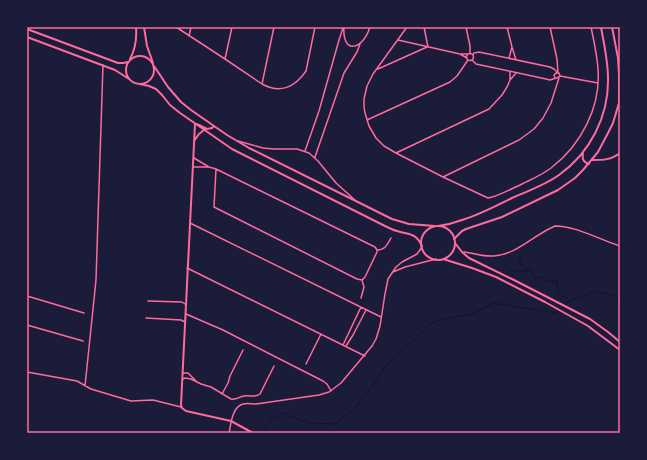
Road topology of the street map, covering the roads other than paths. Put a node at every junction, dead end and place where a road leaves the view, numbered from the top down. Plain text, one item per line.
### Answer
1 (136, 27) edge
2 (144, 27) edge
3 (176, 27) edge
4 (191, 27) edge
5 (232, 27) edge
6 (274, 27) edge
7 (315, 27) edge
8 (370, 27) edge
9 (407, 27) edge
10 (424, 27) edge
11 (466, 27) edge
12 (507, 27) edge
13 (550, 27) edge
14 (591, 27) edge
15 (601, 27) edge
16 (344, 28) edge
17 (612, 28) edge
18 (27, 29) edge
19 (189, 36) junction
20 (27, 37) edge
21 (398, 40) junction
22 (360, 44) junction
23 (428, 47) junction
24 (512, 48) junction
25 (460, 54) junction
26 (469, 54) junction
27 (473, 55) junction
28 (510, 58) junction
29 (130, 59) junction
30 (225, 59) junction
31 (467, 59) junction
32 (472, 60) junction
33 (516, 60) junction
34 (128, 62) junction
35 (153, 64) junction
36 (102, 65) junction
37 (376, 70) junction
38 (510, 72) junction
39 (557, 72) junction
40 (516, 73) junction
41 (558, 77) junction
42 (129, 79) junction
43 (510, 80) junction
44 (598, 83) junction
45 (140, 84) junction
46 (262, 84) junction
47 (619, 103) edge
48 (367, 120) junction
49 (195, 124) junction
50 (214, 126) junction
51 (204, 130) junction
52 (235, 140) junction
53 (194, 142) junction
54 (305, 151) junction
55 (584, 152) junction
56 (396, 153) junction
57 (620, 153) edge
58 (193, 157) junction
59 (315, 157) junction
60 (592, 160) junction
61 (588, 164) junction
62 (192, 167) junction
63 (209, 167) junction
64 (216, 168) junction
65 (443, 177) junction
66 (358, 202) junction
67 (190, 223) junction
68 (437, 226) junction
69 (391, 238) dead end
70 (454, 239) junction
71 (455, 243) junction
72 (620, 246) edge
73 (422, 247) junction
74 (377, 250) junction
75 (462, 252) junction
76 (436, 259) junction
77 (443, 259) junction
78 (187, 268) junction
79 (392, 273) junction
80 (362, 280) junction
81 (27, 296) edge
82 (361, 298) dead end
83 (148, 301) dead end
84 (185, 304) junction
85 (361, 307) junction
86 (366, 310) junction
87 (84, 313) dead end
88 (185, 313) junction
89 (381, 317) junction
90 (146, 318) dead end
91 (184, 322) junction
92 (27, 325) edge
93 (321, 334) junction
94 (83, 341) dead end
95 (620, 342) edge
96 (343, 345) junction
97 (346, 346) junction
98 (243, 350) dead end
99 (620, 350) edge
100 (364, 356) junction
101 (306, 364) dead end
102 (274, 366) dead end
103 (27, 372) edge
104 (182, 373) junction
105 (182, 380) junction
106 (197, 382) junction
107 (85, 386) junction
108 (331, 391) junction
109 (222, 394) junction
110 (181, 407) junction
111 (231, 421) junction
112 (229, 433) edge
113 (253, 433) edge

1 - 29 main road
2 - 35 main road
3 - 19 street
4 - 19 street
5 - 30 street
6 - 46 street
7 - 46 street
8 - 22 street
9 - 21 street
10 - 23 street
11 - 26 street
12 - 24 street
13 - 39 street
14 - 44 street
15 - 55 main road
16 - 22 street
16 - 54 street
17 - 47 main road
18 - 34 main road
19 - 30 street
20 - 36 main road
21 - 23 street
21 - 37 street
22 - 59 street
23 - 25 street
23 - 37 street
24 - 28 street
24 - 33 street
25 - 26 street
25 - 31 street
26 - 27 street
26 - 31 street
27 - 28 street
27 - 32 street
28 - 33 street
29 - 34 main road
29 - 35 main road
30 - 46 street
31 - 32 street
31 - 48 street
32 - 38 street
33 - 39 street
34 - 42 main road
35 - 45 main road
35 - 50 main road
36 - 42 main road
36 - 107 street
37 - 48 street
38 - 40 street
38 - 43 street
39 - 41 street
39 - 41 street
40 - 41 street
40 - 43 street
41 - 44 street
41 - 65 street
42 - 45 main road
43 - 56 street
44 - 65 street
45 - 49 main road
47 - 60 main road
48 - 56 street
49 - 50 main road
49 - 51 main road
49 - 53 main road
50 - 52 main road
51 - 53 main road
51 - 73 main road
52 - 54 street
52 - 66 main road
53 - 58 main road
54 - 59 street
55 - 61 main road
55 - 68 main road
56 - 65 street
57 - 60 main road
58 - 62 main road
58 - 63 street
59 - 66 street
60 - 61 main road
61 - 70 main road
62 - 63 street
62 - 67 main road
63 - 64 street
64 - 74 street
64 - 80 street
66 - 68 main road
67 - 78 main road
67 - 85 street
68 - 70 main road
68 - 73 main road
69 - 74 street
70 - 71 main road
71 - 75 main road
71 - 77 main road
72 - 75 street
73 - 76 main road
73 - 79 street
74 - 80 street
75 - 95 main road
76 - 77 main road
76 - 79 street
77 - 99 main road
78 - 84 main road
78 - 93 street
79 - 89 street
80 - 82 street
81 - 87 street
83 - 84 street
84 - 88 main road
85 - 86 street
85 - 96 street
86 - 89 street
86 - 97 street
88 - 91 main road
88 - 108 street
89 - 100 street
90 - 91 street
91 - 104 main road
92 - 94 street
93 - 96 street
93 - 101 street
96 - 97 street
97 - 100 street
98 - 109 street
100 - 108 street
102 - 109 street
103 - 107 street
104 - 105 main road
104 - 106 street
105 - 106 street
105 - 110 main road
106 - 109 street
107 - 110 street
108 - 111 street
110 - 111 main road
111 - 112 street
111 - 113 main road

